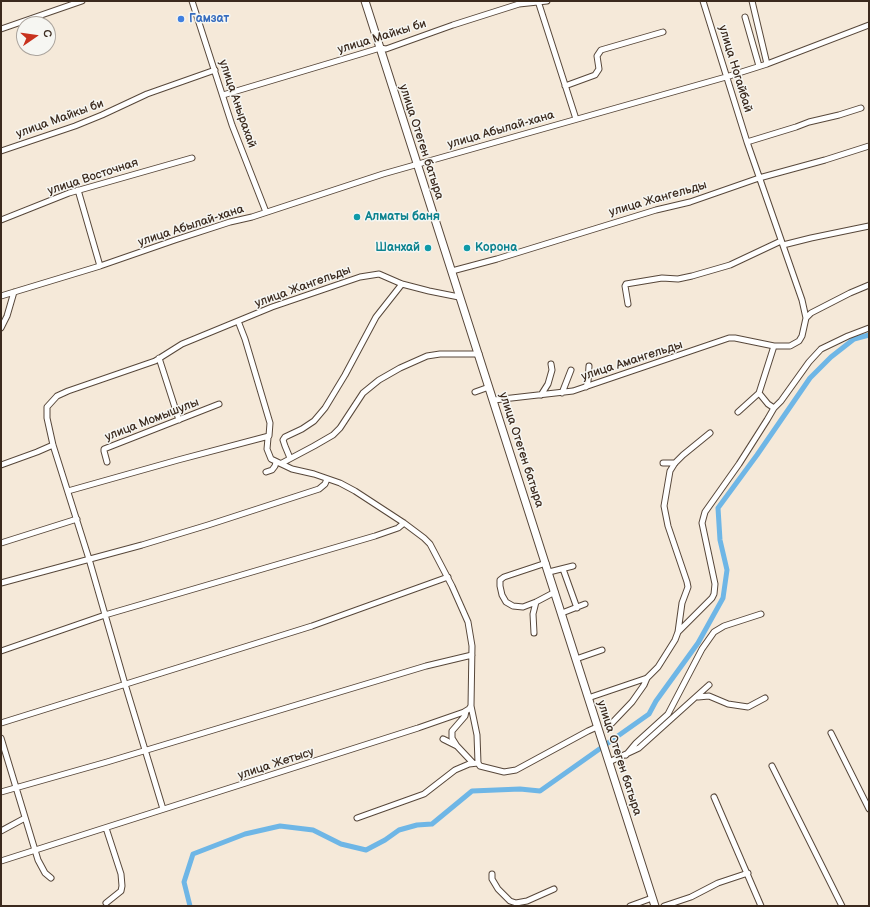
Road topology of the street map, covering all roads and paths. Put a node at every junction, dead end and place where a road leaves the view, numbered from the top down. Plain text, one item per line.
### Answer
1 (82, 1) edge
2 (192, 1) edge
3 (365, 1) edge
4 (548, 1) edge
5 (703, 1) edge
6 (752, 1) edge
7 (538, 2) edge
8 (745, 17) dead end
9 (869, 25) edge
10 (1, 30) edge
11 (663, 32) dead end
12 (380, 48) junction
13 (767, 64) junction
14 (759, 66) junction
15 (214, 70) junction
16 (726, 77) junction
17 (565, 86) junction
18 (223, 95) junction
19 (860, 108) dead end
20 (576, 119) junction
21 (747, 142) junction
22 (869, 146) edge
23 (1, 151) edge
24 (192, 158) dead end
25 (417, 165) junction
26 (759, 178) junction
27 (78, 190) junction
28 (266, 212) junction
29 (1, 220) edge
30 (869, 226) edge
31 (782, 243) junction
32 (100, 266) junction
33 (452, 271) junction
34 (402, 284) junction
35 (869, 286) edge
36 (14, 292) junction
37 (1, 296) edge
38 (459, 297) junction
39 (628, 304) dead end
40 (806, 318) junction
41 (238, 321) junction
42 (1, 328) edge
43 (869, 328) edge
44 (774, 346) junction
45 (479, 354) junction
46 (159, 358) junction
47 (551, 364) dead end
48 (589, 366) dead end
49 (571, 370) dead end
50 (489, 387) junction
51 (586, 387) junction
52 (475, 392) dead end
53 (562, 393) junction
54 (759, 393) junction
55 (541, 395) junction
56 (494, 400) junction
57 (219, 404) dead end
58 (774, 408) junction
59 (738, 412) dead end
60 (179, 420) junction
61 (710, 433) dead end
62 (266, 437) junction
63 (53, 445) junction
64 (290, 458) junction
65 (107, 462) dead end
66 (279, 463) junction
67 (663, 463) dead end
68 (675, 463) junction
69 (1, 465) edge
70 (266, 472) dead end
71 (327, 479) junction
72 (68, 491) junction
73 (77, 519) junction
74 (404, 523) junction
75 (1, 543) edge
76 (89, 559) junction
77 (546, 563) junction
78 (573, 566) dead end
79 (563, 569) junction
80 (549, 572) junction
81 (448, 578) junction
82 (1, 583) edge
83 (555, 592) junction
84 (536, 602) junction
85 (585, 604) dead end
86 (577, 608) junction
87 (562, 613) junction
88 (761, 614) dead end
89 (105, 615) junction
90 (678, 632) junction
91 (534, 633) dead end
92 (602, 650) dead end
93 (1, 651) edge
94 (472, 655) junction
95 (576, 659) junction
96 (647, 678) junction
97 (125, 684) junction
98 (709, 685) dead end
99 (697, 697) junction
100 (588, 698) junction
101 (765, 698) dead end
102 (471, 706) junction
103 (466, 711) junction
104 (1, 723) edge
105 (612, 723) dead end
106 (597, 728) junction
107 (830, 733) dead end
108 (1, 738) edge
109 (442, 739) dead end
110 (457, 746) junction
111 (145, 750) junction
112 (626, 755) junction
113 (609, 762) junction
114 (476, 763) junction
115 (772, 766) dead end
116 (16, 787) junction
117 (1, 792) edge
118 (714, 797) dead end
119 (869, 808) edge
120 (163, 810) junction
121 (25, 818) junction
122 (357, 818) dead end
123 (106, 828) junction
124 (1, 832) edge
125 (34, 850) junction
126 (2, 860) edge
127 (748, 873) junction
128 (492, 874) dead end
129 (51, 878) dead end
130 (554, 889) dead end
131 (652, 898) junction
132 (106, 903) dead end
133 (630, 906) edge
134 (655, 906) edge
135 (664, 906) edge
136 (761, 906) edge
137 (842, 906) edge

1 - 10 street
2 - 15 street, улица Анырахай
3 - 12 main road, улица Отеген батыра
4 - 7 street, улица Майкы би
5 - 16 street, улица Ногайбай
6 - 13 street
7 - 12 street, улица Майкы би
7 - 17 street
8 - 14 street
9 - 13 street, улица Абылай-хана
11 - 17 street
12 - 18 street, улица Майкы би
12 - 25 main road, улица Отеген батыра
13 - 14 street, улица Абылай-хана
14 - 16 street, улица Абылай-хана
15 - 18 street, улица Анырахай
15 - 23 street, улица Майкы би
16 - 20 street, улица Абылай-хана
16 - 21 street, улица Ногайбай
17 - 20 street
18 - 28 street, улица Анырахай
19 - 21 street
20 - 25 street, улица Абылай-хана
21 - 26 street, улица Ногайбай
22 - 26 street, улица Жангельды
24 - 27 street, улица Восточная
25 - 28 street, улица Абылай-хана
25 - 33 main road, улица Отеген батыра
26 - 31 street, улица Ногайбай
26 - 33 street, улица Жангельды
27 - 29 street, улица Восточная
27 - 32 street
28 - 32 street, улица Абылай-хана
30 - 31 street
31 - 39 street
31 - 40 street, улица Ногайбай
32 - 36 street, улица Абылай-хана
33 - 38 main road, улица Отеген батыра
34 - 38 street, улица Жангельды
34 - 41 street, улица Жангельды
34 - 64 street
35 - 40 street
36 - 37 street, улица Абылай-хана
36 - 42 street
38 - 45 main road, улица Отеген батыра
40 - 44 street, улица Амангельды
41 - 46 street, улица Жангельды
41 - 62 street
43 - 58 street
44 - 51 street, улица Амангельды
44 - 54 street
45 - 50 main road, улица Отеген батыра
45 - 64 street
46 - 60 street
46 - 63 street, улица Жангельды
47 - 55 street
48 - 51 street
49 - 53 street
50 - 52 street
50 - 56 main road, улица Отеген батыра
51 - 53 street, улица Амангельды
53 - 55 street, улица Амангельды
54 - 58 street
54 - 59 street
55 - 56 street, улица Амангельды
56 - 77 main road, улица Отеген батыра
57 - 60 street, улица Момышулы
58 - 90 street
60 - 65 street, улица Момышулы
61 - 68 street
62 - 66 street
62 - 72 street
63 - 69 street
63 - 72 street, улица Жангельды
64 - 66 street
66 - 70 street
66 - 71 street
67 - 68 street
68 - 90 street
71 - 74 street
71 - 76 street
72 - 73 street, улица Жангельды
73 - 75 street
73 - 76 street, улица Жангельды
74 - 81 street
74 - 89 street
76 - 82 street
76 - 89 street, улица Жангельды
77 - 80 main road, улица Отеген батыра
77 - 84 street
78 - 79 street
79 - 80 street
79 - 86 street
80 - 83 main road, улица Отеген батыра
81 - 94 street
81 - 97 street
83 - 84 street
83 - 87 main road, улица Отеген батыра
84 - 91 street
85 - 86 street
86 - 87 street
87 - 95 main road, улица Отеген батыра
88 - 112 street
89 - 93 street
89 - 97 street, улица Жангельды
90 - 96 street
92 - 95 street
94 - 102 street
94 - 111 street
95 - 100 main road, улица Отеген батыра
96 - 100 street
96 - 105 street
97 - 104 street
97 - 111 street, улица Жангельды
98 - 99 street
99 - 101 street
99 - 112 street
100 - 106 main road, улица Отеген батыра
102 - 103 street, улица Жетысу
102 - 114 street
103 - 110 street
103 - 120 street, улица Жетысу
106 - 113 main road, улица Отеген батыра
106 - 114 street
107 - 119 street
108 - 116 street
109 - 110 street
110 - 114 street
111 - 116 street
111 - 120 street, улица Жангельды
112 - 113 street
113 - 131 main road, улица Отеген батыра
114 - 122 street
115 - 137 street
116 - 117 street
116 - 121 street
118 - 127 street
120 - 123 street, улица Жетысу
121 - 124 street
121 - 125 street
123 - 125 street, улица Жетысу
123 - 132 street
125 - 126 street, улица Жетысу
125 - 129 street
127 - 135 street
127 - 136 street
128 - 130 street
131 - 133 street
131 - 134 main road, улица Отеген батыра

